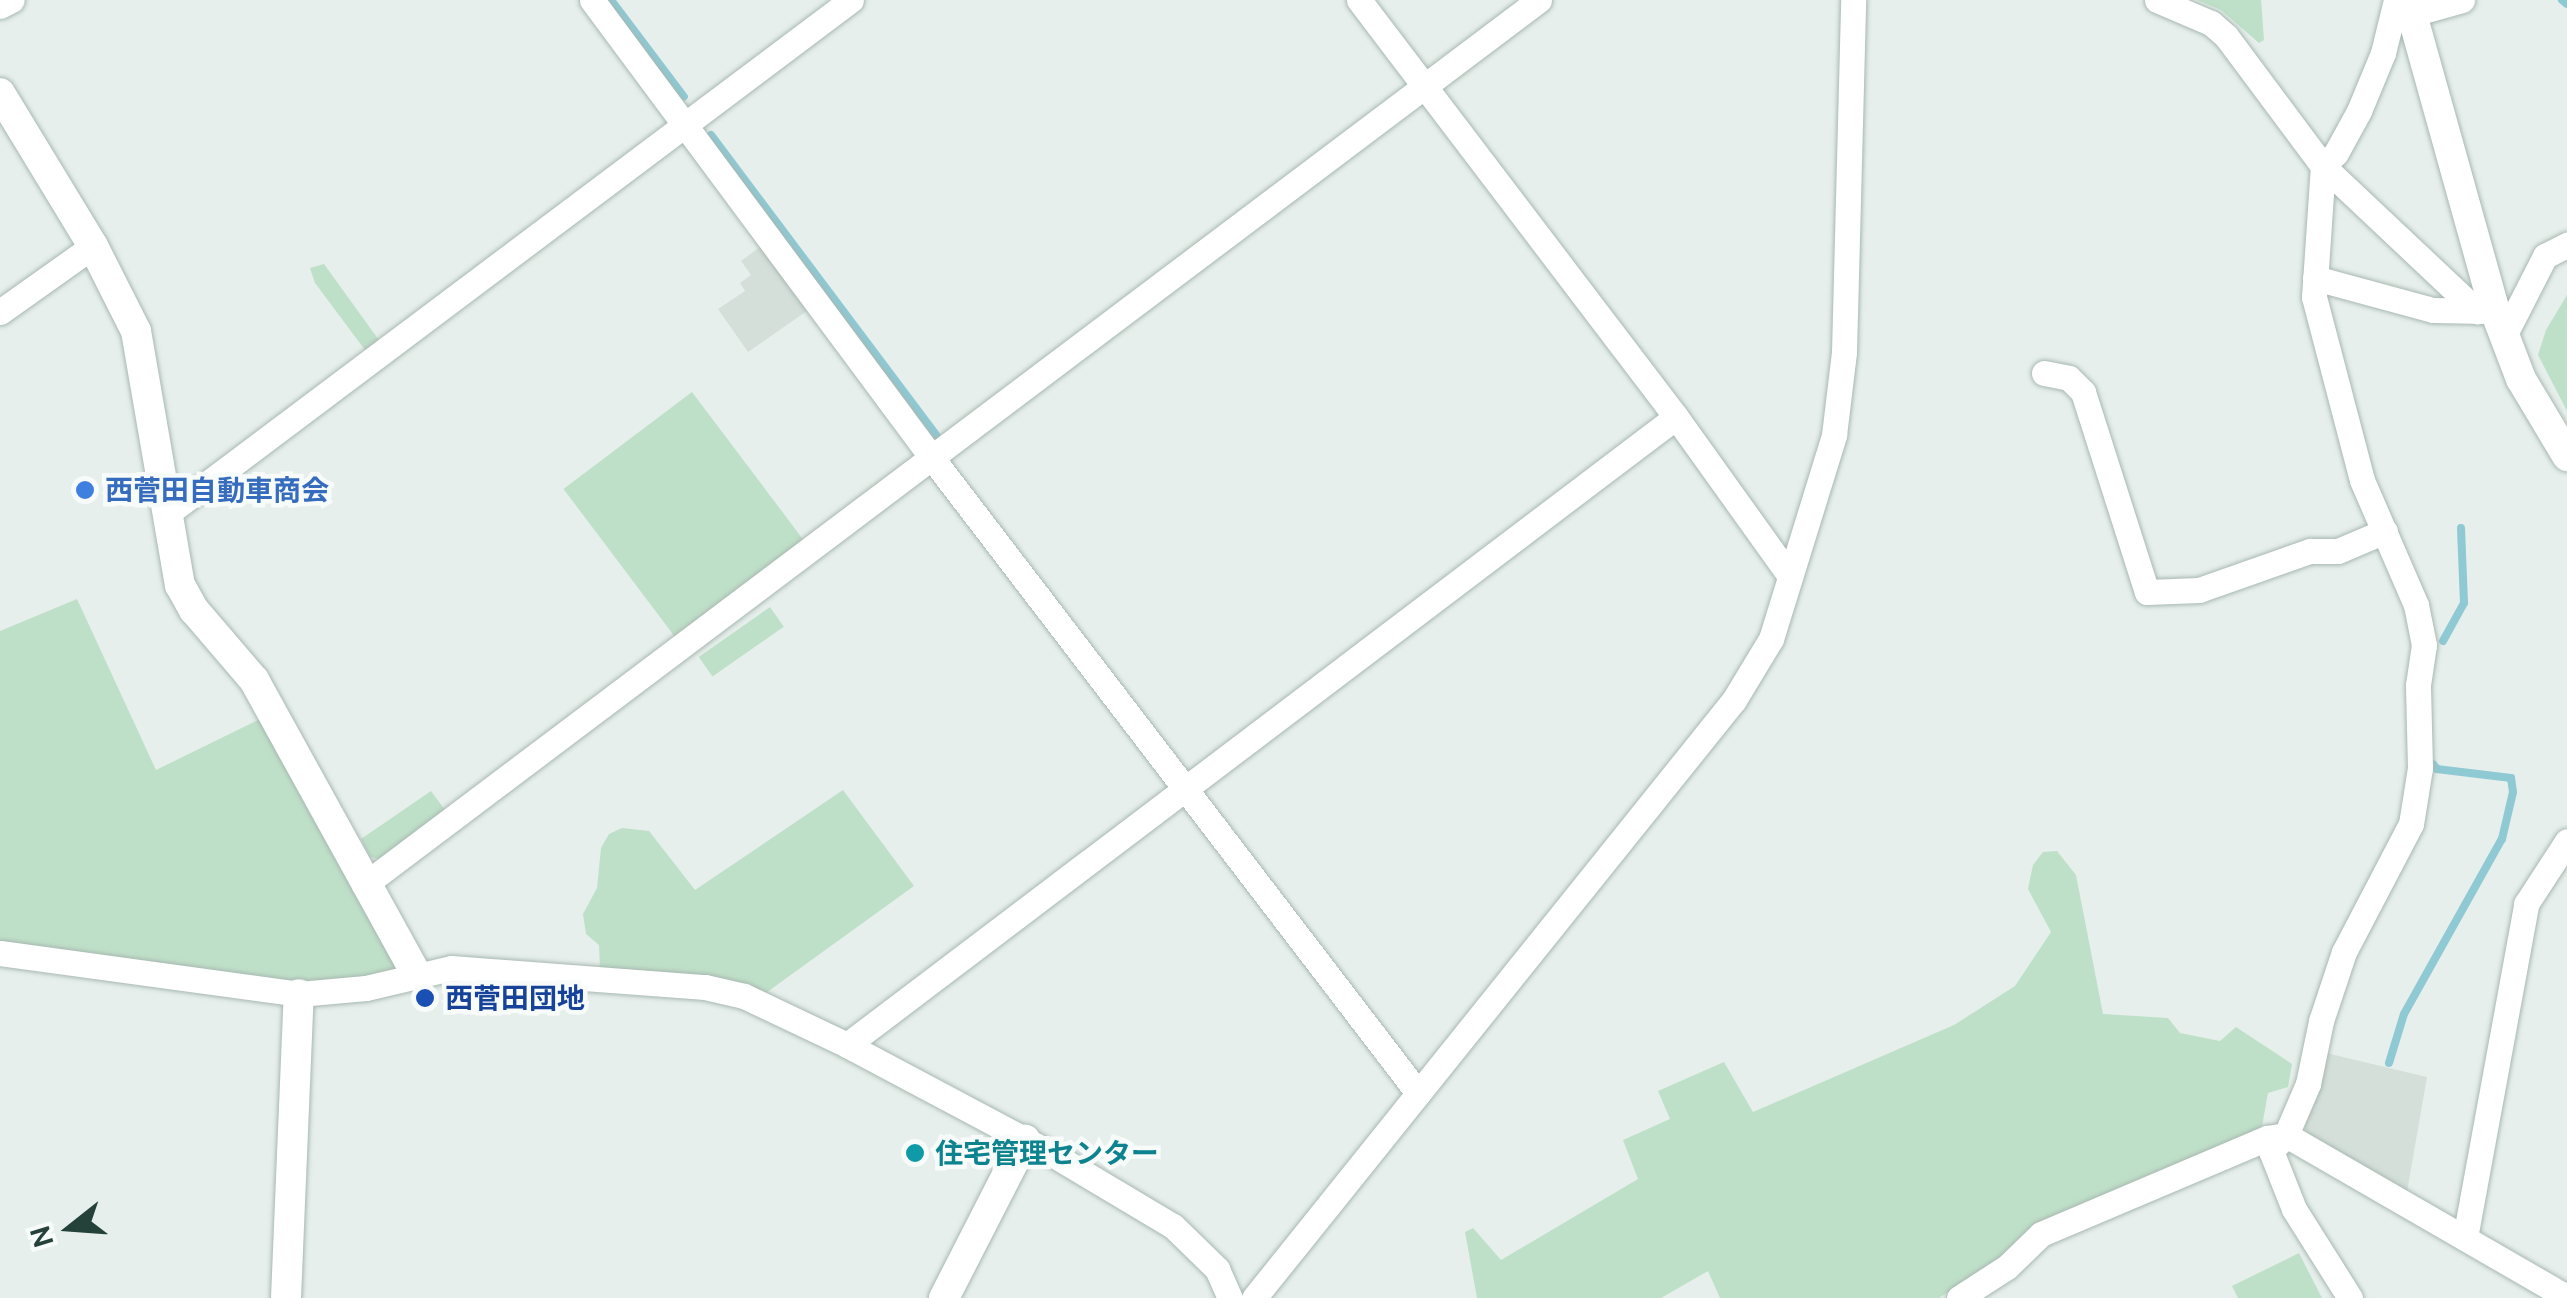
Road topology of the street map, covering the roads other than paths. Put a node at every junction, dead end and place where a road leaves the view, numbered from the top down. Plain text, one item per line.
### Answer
1 (12, 0) edge
2 (592, 0) edge
3 (851, 0) edge
4 (1359, 0) edge
5 (1540, 0) edge
6 (1853, 0) edge
7 (2157, 0) edge
8 (2462, 0) edge
9 (2406, 5) edge
10 (0, 6) edge
11 (1425, 86) junction
12 (0, 93) edge
13 (685, 125) junction
14 (2323, 166) junction
15 (2567, 245) edge
16 (93, 246) junction
17 (2316, 278) junction
18 (0, 312) edge
19 (2492, 319) junction
20 (2044, 374) dead end
21 (1676, 417) junction
22 (2567, 456) edge
23 (932, 458) junction
24 (168, 513) junction
25 (2385, 531) junction
26 (1790, 576) junction
27 (1185, 785) junction
28 (2567, 841) edge
29 (364, 885) junction
30 (0, 954) edge
31 (418, 975) junction
32 (299, 994) junction
33 (847, 1045) junction
34 (1418, 1094) junction
35 (2286, 1135) junction
36 (1025, 1140) junction
37 (2465, 1238) junction
38 (2567, 1296) edge
39 (286, 1298) edge
40 (944, 1298) edge
41 (1230, 1298) edge
42 (1254, 1298) edge
43 (1959, 1298) edge
44 (2350, 1298) edge

1 - 10 street
2 - 13 street
3 - 13 street
4 - 11 street
5 - 11 street
6 - 26 street
7 - 14 street
8 - 9 street
9 - 14 street
9 - 19 street
11 - 21 street
11 - 23 street
12 - 16 street
13 - 23 street
13 - 24 street
14 - 17 street
14 - 19 street
15 - 19 street
16 - 18 street
16 - 24 street
17 - 19 street
17 - 25 street
19 - 22 street
20 - 25 street
21 - 26 street
21 - 27 street
23 - 27 street
23 - 29 street
24 - 29 street
25 - 35 street
26 - 34 street
27 - 33 street
27 - 34 street
28 - 37 street
29 - 31 street
30 - 32 street
31 - 32 street
31 - 33 street
32 - 39 street
33 - 36 street
34 - 42 street
35 - 37 street
35 - 43 street
35 - 44 street
36 - 40 street
36 - 41 street
37 - 38 street

